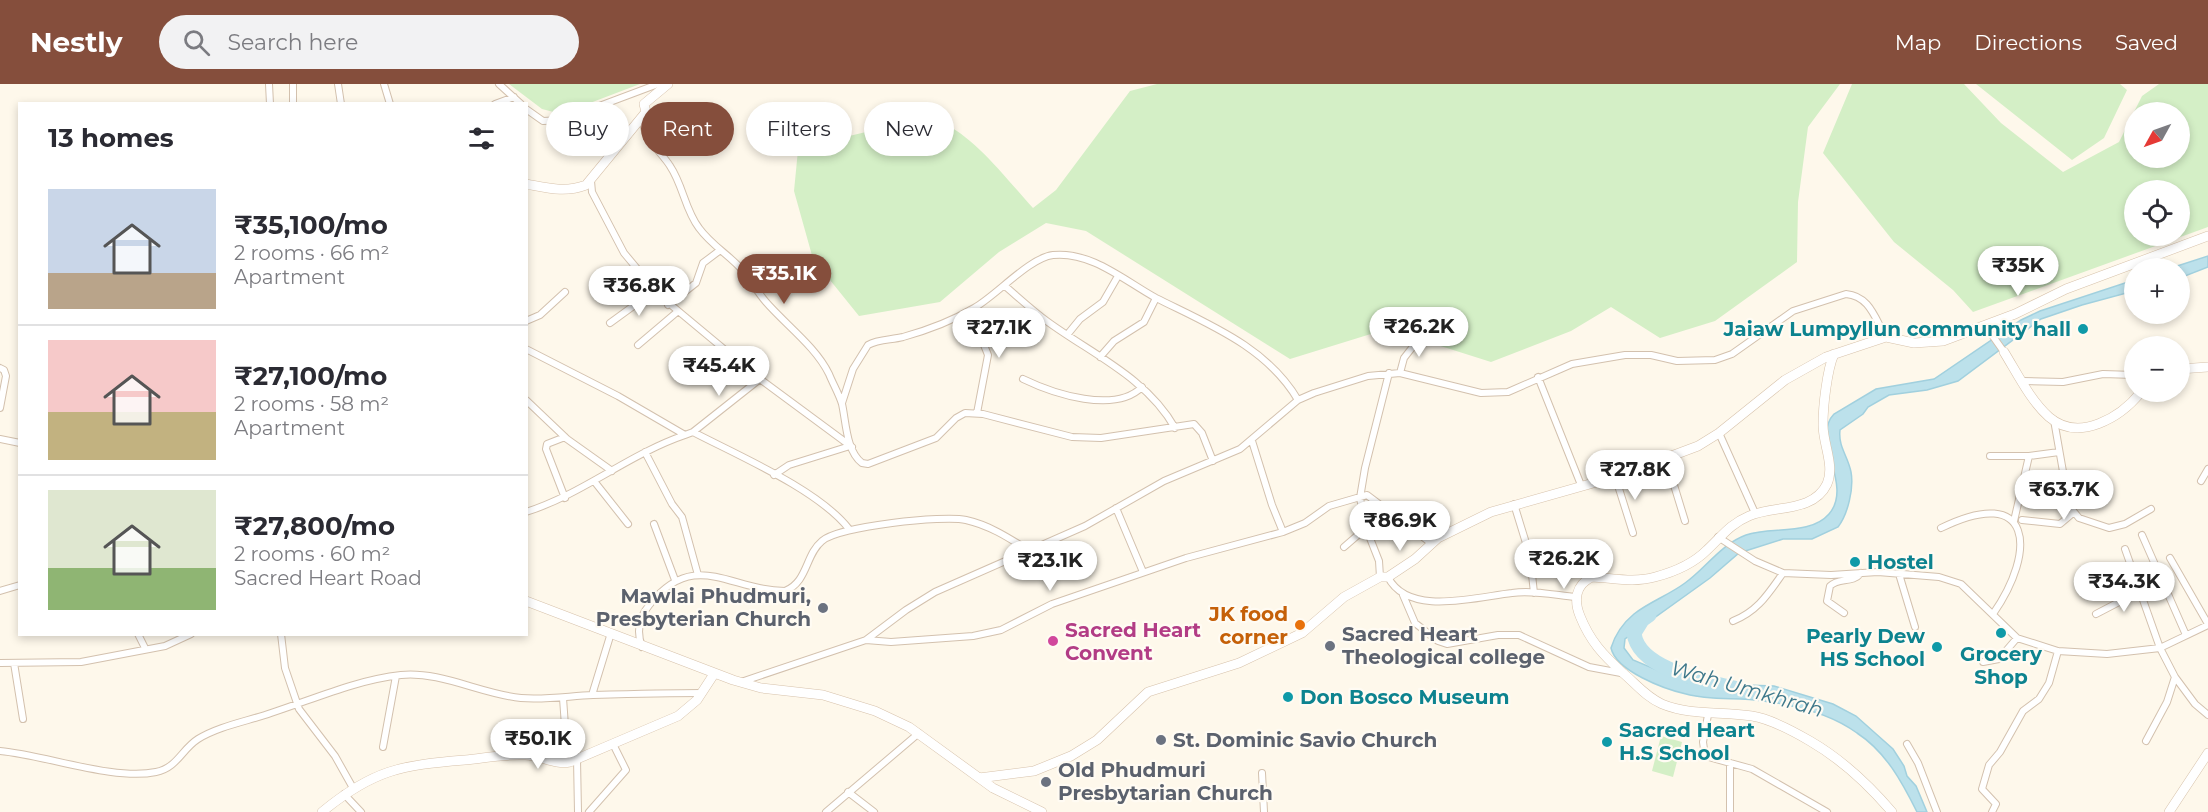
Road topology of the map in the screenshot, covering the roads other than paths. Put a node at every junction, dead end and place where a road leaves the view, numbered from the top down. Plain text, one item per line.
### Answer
1 (269, 84) edge
2 (293, 84) edge
3 (338, 84) edge
4 (384, 84) edge
5 (499, 84) edge
6 (658, 84) edge
7 (668, 84) edge
8 (514, 97) junction
9 (270, 102) edge
10 (293, 102) edge
11 (341, 102) edge
12 (389, 102) edge
13 (500, 102) edge
14 (519, 102) edge
15 (647, 102) edge
16 (528, 110) edge
17 (641, 118) edge
18 (662, 156) edge
19 (591, 181) junction
20 (528, 184) edge
21 (2208, 236) edge
22 (719, 251) junction
23 (1118, 276) junction
24 (1005, 286) junction
25 (654, 291) junction
26 (565, 292) dead end
27 (1156, 298) junction
28 (668, 305) junction
29 (970, 310) junction
30 (677, 312) junction
31 (528, 320) edge
32 (610, 323) dead end
33 (1983, 327) junction
34 (1067, 335) junction
35 (1422, 335) dead end
36 (1992, 335) joint
37 (1886, 337) junction
38 (638, 345) dead end
39 (528, 350) edge
40 (2004, 352) joint
41 (1834, 354) junction
42 (1100, 357) junction
43 (0, 368) edge
44 (2208, 368) edge
45 (2190, 369) edge
46 (1389, 373) junction
47 (1400, 373) junction
48 (2124, 375) edge
49 (1538, 377) junction
50 (760, 379) junction
51 (1023, 379) dead end
52 (2023, 381) junction
53 (1142, 387) junction
54 (1298, 400) junction
55 (528, 402) edge
56 (2132, 402) edge
57 (842, 403) junction
58 (0, 408) edge
59 (977, 413) junction
60 (2054, 420) junction
61 (1175, 428) junction
62 (693, 432) junction
63 (1719, 433) junction
64 (685, 435) junction
65 (565, 437) junction
66 (0, 439) edge
67 (1252, 441) junction
68 (18, 443) edge
69 (851, 446) junction
70 (2059, 452) junction
71 (645, 453) junction
72 (1990, 456) dead end
73 (2030, 456) junction
74 (1666, 459) junction
75 (1213, 461) junction
76 (2208, 470) edge
77 (612, 471) junction
78 (774, 475) junction
79 (1615, 477) junction
80 (594, 481) junction
81 (2201, 481) dead end
82 (1581, 485) junction
83 (565, 498) junction
84 (1360, 498) junction
85 (1514, 504) junction
86 (1116, 508) junction
87 (2151, 509) dead end
88 (528, 511) edge
89 (1755, 513) junction
90 (2073, 513) junction
91 (2022, 520) dead end
92 (1685, 521) dead end
93 (2014, 522) junction
94 (628, 524) dead end
95 (654, 524) dead end
96 (1366, 528) junction
97 (1941, 528) dead end
98 (849, 529) junction
99 (1283, 532) junction
100 (1633, 534) dead end
101 (2142, 535) dead end
102 (1718, 537) junction
103 (1431, 543) junction
104 (1344, 547) dead end
105 (2125, 549) dead end
106 (1028, 550) junction
107 (2170, 558) dead end
108 (1143, 572) junction
109 (1783, 573) junction
110 (1861, 573) junction
111 (698, 574) junction
112 (1899, 574) junction
113 (1384, 577) junction
114 (675, 580) junction
115 (18, 586) edge
116 (2142, 590) junction
117 (0, 591) edge
118 (1534, 593) junction
119 (1403, 595) junction
120 (1576, 597) junction
121 (528, 602) edge
122 (1844, 614) dead end
123 (1993, 614) junction
124 (2096, 614) dead end
125 (1733, 621) dead end
126 (2208, 625) edge
127 (1915, 627) dead end
128 (611, 633) junction
129 (2186, 635) junction
130 (139, 636) edge
131 (187, 636) edge
132 (281, 636) edge
133 (2017, 638) junction
134 (866, 640) junction
135 (642, 647) junction
136 (144, 648) junction
137 (2160, 648) junction
138 (2058, 651) junction
139 (1983, 662) dead end
140 (0, 663) edge
141 (14, 663) junction
142 (714, 674) junction
143 (1625, 674) junction
144 (396, 676) junction
145 (2175, 677) junction
146 (740, 682) junction
147 (702, 693) junction
148 (592, 695) junction
149 (563, 698) junction
150 (297, 704) junction
151 (1708, 715) junction
152 (2208, 715) edge
153 (23, 718) dead end
154 (919, 733) junction
155 (2146, 741) dead end
156 (613, 744) junction
157 (1907, 744) dead end
158 (383, 747) dead end
159 (0, 751) edge
160 (2207, 757) edge
161 (577, 759) junction
162 (1730, 763) junction
163 (1262, 773) dead end
164 (979, 778) junction
165 (349, 791) junction
166 (848, 792) junction
167 (322, 812) edge
168 (361, 812) edge
169 (578, 812) edge
170 (589, 812) edge
171 (826, 812) edge
172 (874, 812) edge
173 (1042, 812) edge
174 (1264, 812) edge
175 (1730, 812) edge
176 (1827, 812) edge
177 (1892, 812) edge
178 (1937, 812) edge
179 (1992, 812) edge
180 (2169, 812) edge

1 - 9 street
2 - 10 street
3 - 11 street
4 - 12 street
5 - 8 street
6 - 16 street
7 - 15 street
8 - 13 street
8 - 14 street
17 - 19 street
18 - 22 street
19 - 20 street
19 - 25 street
21 - 33 street
22 - 28 street
22 - 57 street
23 - 24 street
23 - 27 street
23 - 34 street
24 - 29 street
24 - 34 street
25 - 28 street
25 - 32 street
26 - 31 street
27 - 42 street
27 - 54 street
28 - 30 street
29 - 57 street
29 - 59 street
30 - 38 street
30 - 50 street
33 - 36 street
33 - 37 street
34 - 42 street
35 - 47 street
36 - 40 street
37 - 41 street
37 - 49 street
39 - 64 street
40 - 52 street
41 - 63 street
41 - 89 street
42 - 53 street
43 - 58 street
44 - 45 street
46 - 47 street
46 - 54 street
46 - 84 street
47 - 49 street
48 - 52 street
49 - 82 street
50 - 62 street
50 - 69 street
51 - 53 street
52 - 60 street
53 - 61 street
54 - 67 street
55 - 65 street
56 - 60 street
57 - 69 street
59 - 61 street
59 - 69 street
60 - 70 street
61 - 75 street
62 - 64 street
62 - 78 street
63 - 74 street
63 - 89 street
64 - 71 street
65 - 77 street
65 - 83 street
66 - 68 street
67 - 75 street
67 - 99 street
69 - 78 street
70 - 73 street
70 - 90 street
71 - 77 street
71 - 111 street
72 - 73 street
73 - 93 street
74 - 79 street
74 - 92 street
75 - 86 street
76 - 81 street
77 - 80 street
78 - 98 street
79 - 82 street
79 - 100 street
80 - 83 street
80 - 94 street
82 - 85 street
83 - 88 street
84 - 96 street
84 - 99 street
84 - 103 street
85 - 103 street
85 - 118 street
86 - 106 street
86 - 108 street
87 - 90 street
89 - 102 street
90 - 91 street
93 - 97 street
93 - 123 street
95 - 114 street
96 - 104 street
96 - 113 street
98 - 106 street
98 - 111 street
99 - 108 street
101 - 129 street
102 - 109 street
102 - 120 street
103 - 113 street
105 - 116 street
106 - 134 street
107 - 126 street
108 - 134 street
109 - 110 street
109 - 125 street
110 - 112 street
110 - 122 street
111 - 114 street
112 - 123 street
112 - 127 street
113 - 119 street
113 - 164 street
114 - 135 street
115 - 117 street
116 - 124 street
116 - 137 street
118 - 119 street
118 - 120 street
119 - 143 street
120 - 143 street
121 - 128 street
123 - 133 street
126 - 129 street
128 - 135 street
128 - 148 street
129 - 137 street
130 - 136 street
131 - 136 street
132 - 150 street
133 - 138 street
133 - 139 street
134 - 146 street
135 - 142 street
136 - 141 street
137 - 138 street
137 - 145 street
138 - 179 street
140 - 141 street
141 - 153 street
142 - 146 street
142 - 147 street
143 - 151 street
144 - 149 street
144 - 150 street
144 - 158 street
145 - 152 street
145 - 155 street
146 - 154 street
147 - 148 street
147 - 156 street
148 - 149 street
149 - 161 street
150 - 159 street
150 - 165 street
151 - 162 street
151 - 177 street
154 - 164 street
154 - 166 street
156 - 161 street
156 - 170 street
157 - 178 street
160 - 180 street
161 - 165 street
161 - 169 street
162 - 175 street
162 - 176 street
163 - 174 street
164 - 173 street
165 - 167 street
165 - 168 street
166 - 171 street
166 - 172 street

